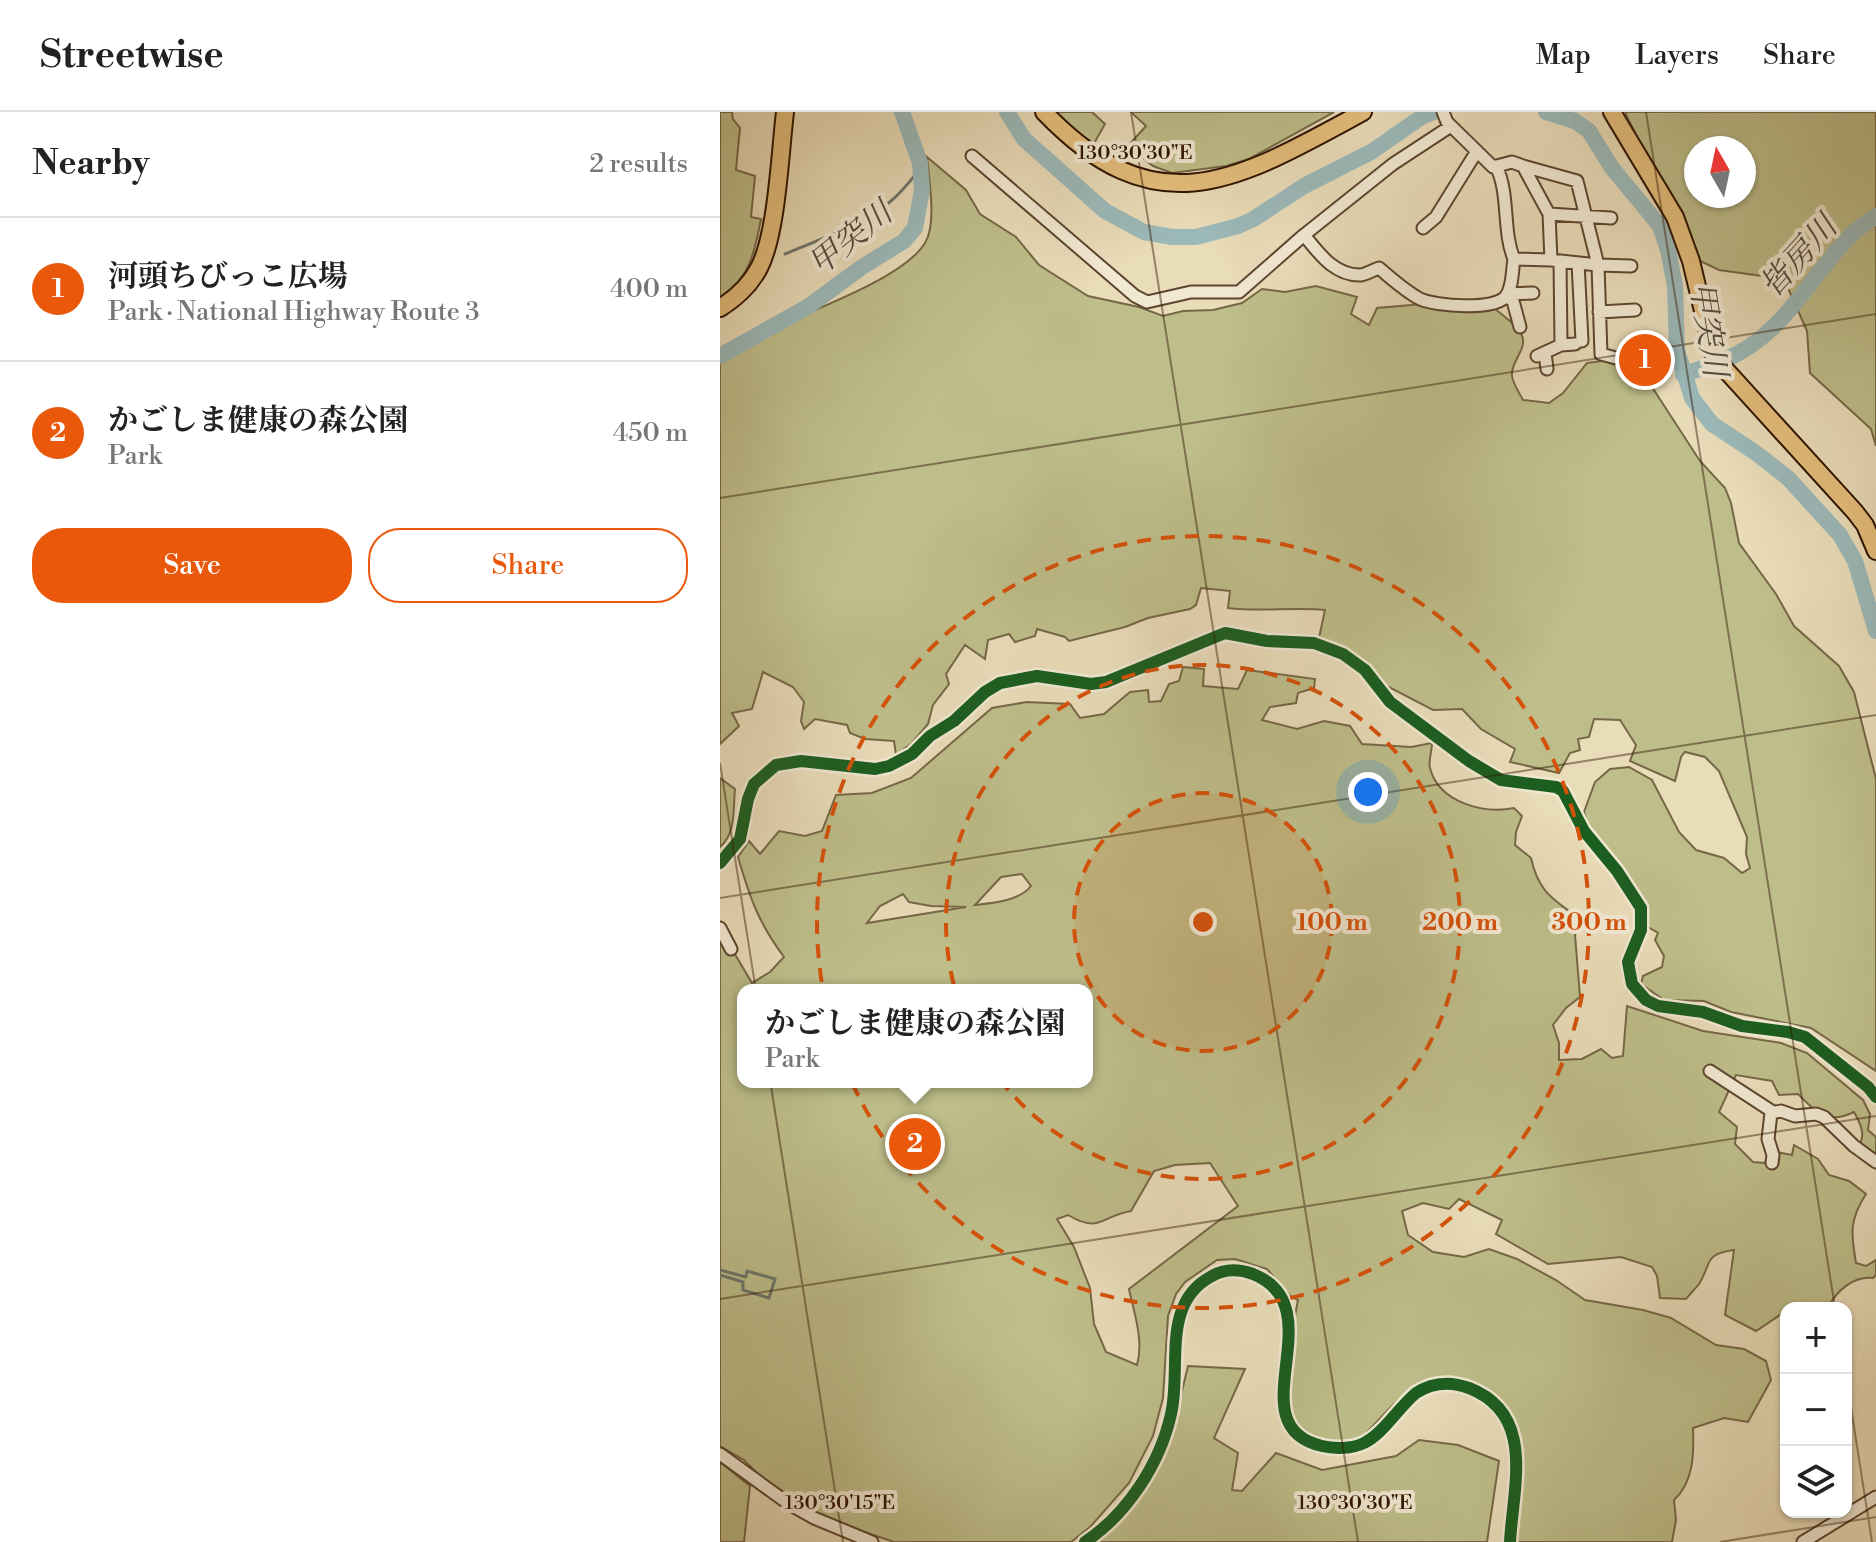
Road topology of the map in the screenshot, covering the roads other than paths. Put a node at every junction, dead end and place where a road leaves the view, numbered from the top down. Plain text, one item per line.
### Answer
1 (785, 112) edge
2 (1044, 112) edge
3 (1363, 112) edge
4 (1612, 112) edge
5 (1447, 120) edge
6 (1477, 151) junction
7 (972, 156) dead end
8 (1496, 166) junction
9 (1523, 166) junction
10 (1549, 214) junction
11 (1586, 216) junction
12 (1611, 218) dead end
13 (1423, 228) dead end
14 (1304, 235) junction
15 (1514, 259) junction
16 (1555, 260) junction
17 (1578, 263) junction
18 (1598, 265) junction
19 (1631, 266) dead end
20 (1533, 293) dead end
21 (1507, 295) junction
22 (720, 308) edge
23 (1635, 310) dead end
24 (1599, 312) junction
25 (1520, 327) dead end
26 (1561, 345) junction
27 (1547, 369) dead end
28 (1642, 369) dead end
29 (1876, 551) edge
30 (720, 863) edge
31 (720, 928) edge
32 (731, 949) dead end
33 (1710, 1071) dead end
34 (1876, 1097) edge
35 (1773, 1112) junction
36 (1876, 1162) edge
37 (1772, 1163) dead end
38 (720, 1454) edge
39 (1876, 1497) edge
40 (872, 1542) edge
41 (1085, 1542) edge
42 (1510, 1542) edge
43 (1803, 1542) edge

1 - 22 highway
2 - 3 highway
4 - 29 highway
5 - 6 street
5 - 14 street
6 - 8 street
6 - 13 street
7 - 14 street
8 - 9 street
8 - 15 street
9 - 10 street
9 - 11 street
10 - 11 street
10 - 16 street
11 - 12 street
11 - 18 street
14 - 21 street
15 - 16 street
15 - 21 street
16 - 17 street
16 - 26 street
17 - 18 street
17 - 26 street
18 - 19 street
18 - 24 street
20 - 21 street
21 - 25 street
23 - 24 street
24 - 28 street
26 - 27 street
30 - 34 street
31 - 32 street
33 - 35 street
35 - 36 street
35 - 37 street
38 - 40 street
39 - 43 street
41 - 42 street

